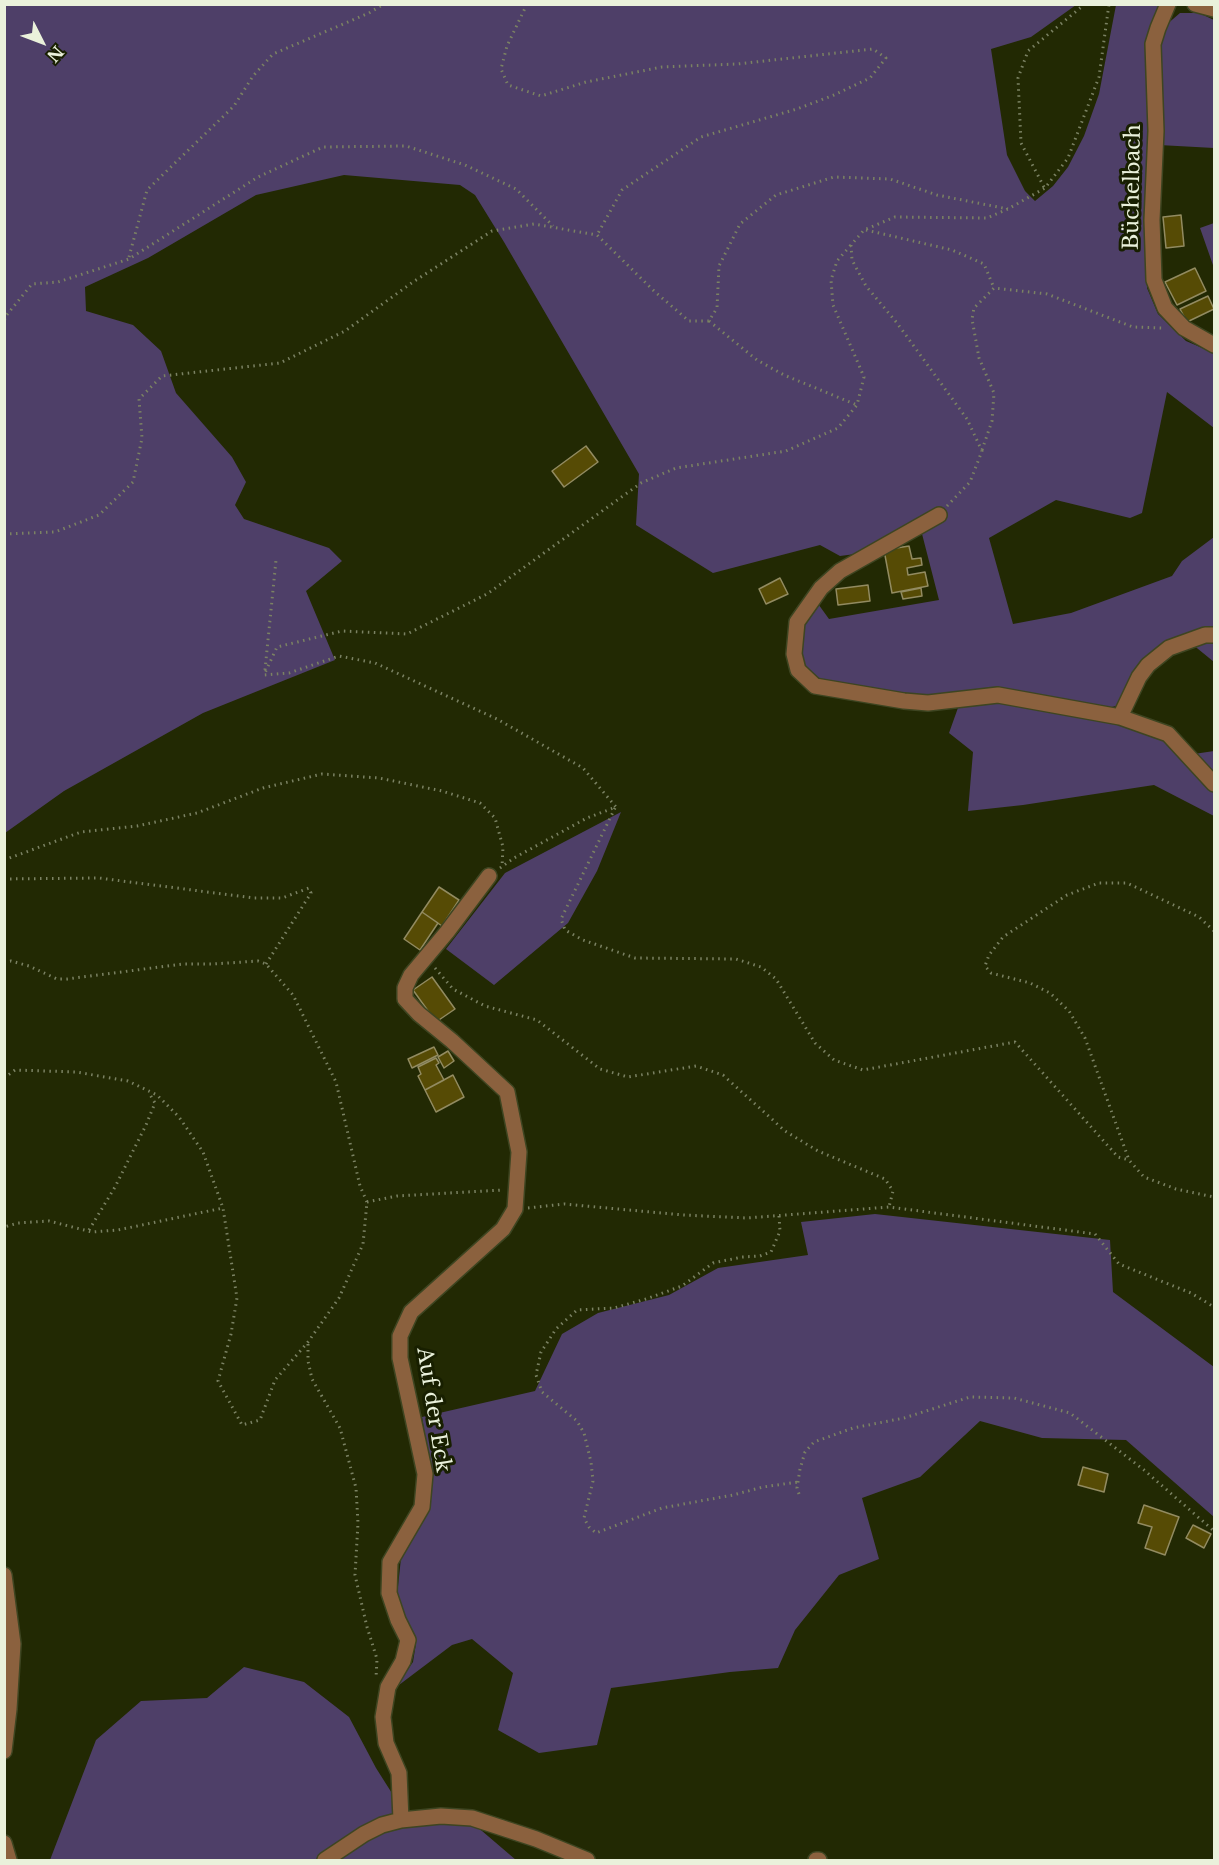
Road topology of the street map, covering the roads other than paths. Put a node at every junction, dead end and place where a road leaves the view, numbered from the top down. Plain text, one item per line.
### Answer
1 (1168, 4) edge
2 (1195, 4) edge
3 (1215, 9) edge
4 (1214, 345) edge
5 (939, 515) road end
6 (1215, 635) edge
7 (1120, 717) junction
8 (1215, 784) edge
9 (495, 871) road end
10 (4, 1575) edge
11 (4, 1751) edge
12 (401, 1820) junction
13 (4, 1843) edge
14 (9, 1860) edge
15 (326, 1860) edge
16 (587, 1860) edge

1 - 4 street, Büchelbach
2 - 3 street
5 - 7 street
6 - 7 street
7 - 8 street
9 - 12 street, Auf der Eck
10 - 11 street
12 - 15 street
12 - 16 street
13 - 14 street

